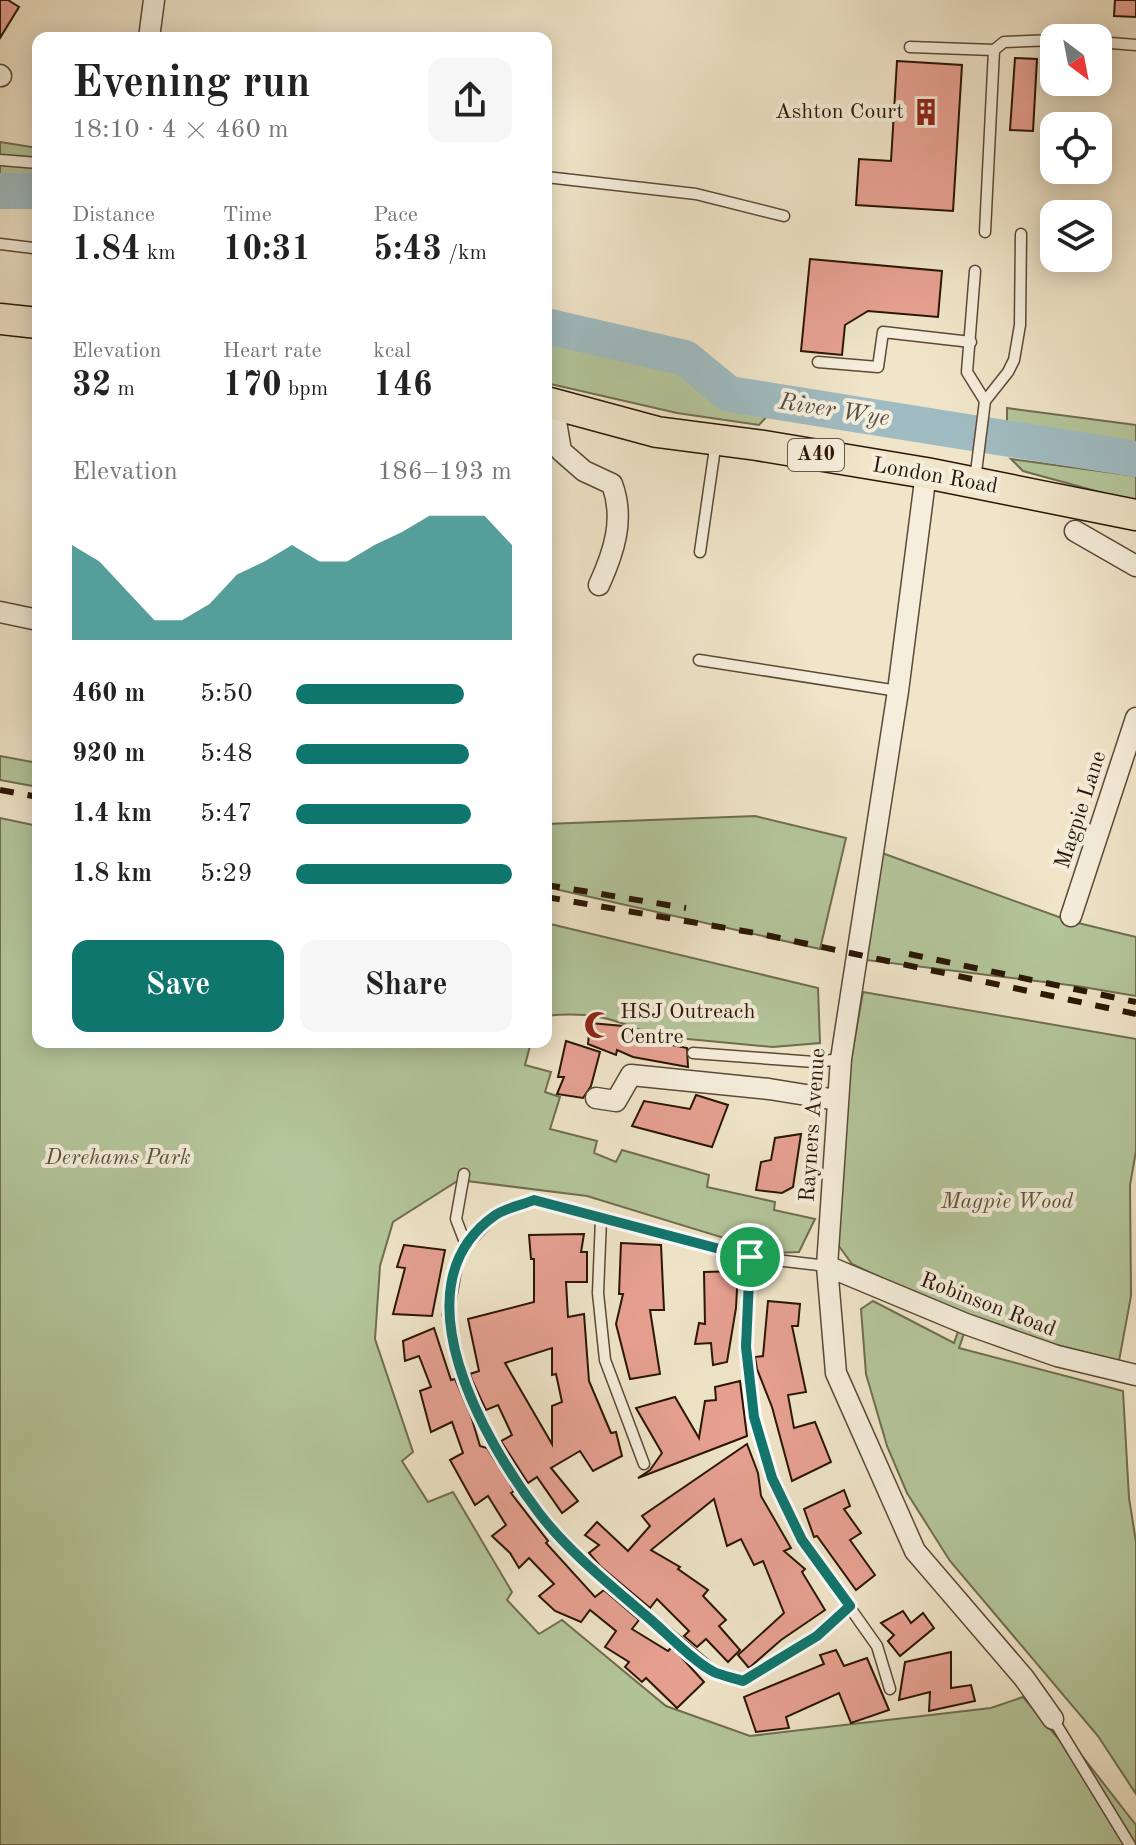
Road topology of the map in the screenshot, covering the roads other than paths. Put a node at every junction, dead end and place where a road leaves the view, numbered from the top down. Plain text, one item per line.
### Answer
1 (154, 0) edge
2 (150, 32) edge
3 (1040, 41) edge
4 (1112, 43) edge
5 (1136, 45) edge
6 (910, 47) dead end
7 (994, 50) junction
8 (0, 160) edge
9 (32, 163) edge
10 (552, 178) edge
11 (784, 216) dead end
12 (985, 232) dead end
13 (1021, 234) dead end
14 (0, 244) edge
15 (32, 248) edge
16 (975, 271) dead end
17 (0, 319) edge
18 (32, 322) edge
19 (971, 342) junction
20 (818, 362) dead end
21 (552, 404) edge
22 (984, 407) junction
23 (552, 412) edge
24 (717, 439) junction
25 (977, 468) junction
26 (926, 473) junction
27 (1136, 515) edge
28 (1075, 531) dead end
29 (700, 552) dead end
30 (1136, 566) edge
31 (599, 585) dead end
32 (0, 612) edge
33 (32, 619) edge
34 (699, 660) dead end
35 (898, 691) junction
36 (1136, 718) edge
37 (1071, 916) dead end
38 (693, 1053) dead end
39 (841, 1059) junction
40 (596, 1098) dead end
41 (837, 1100) junction
42 (464, 1174) dead end
43 (601, 1219) junction
44 (466, 1245) junction
45 (750, 1257) junction
46 (827, 1266) junction
47 (1136, 1375) edge
48 (644, 1464) dead end
49 (850, 1606) junction
50 (890, 1689) dead end
51 (1053, 1719) joint
52 (1130, 1845) edge

1 - 2 street
3 - 7 lane
4 - 5 lane
6 - 7 lane
7 - 12 lane
8 - 9 lane
10 - 11 lane
13 - 22 lane
14 - 15 lane
16 - 19 lane
17 - 18 main road
19 - 20 lane
19 - 22 lane
21 - 24 main road, London Road / A40
22 - 25 lane
23 - 31 street
24 - 26 main road, London Road / A40
24 - 29 lane
25 - 26 main road, London Road / A40
25 - 27 main road, London Road / A40
26 - 35 street, Rayners Avenue
28 - 30 street
32 - 33 street
34 - 35 lane
35 - 39 street, Rayners Avenue
36 - 37 street, Magpie Lane
38 - 39 lane
39 - 41 street, Rayners Avenue
40 - 41 street
41 - 46 street, Rayners Avenue
42 - 44 lane
43 - 44 lane
43 - 45 lane
43 - 48 lane
44 - 49 lane
45 - 46 lane
45 - 49 lane
46 - 47 street, Robinson Road
46 - 51 street, Rayners Avenue
49 - 50 lane
51 - 52 lane

